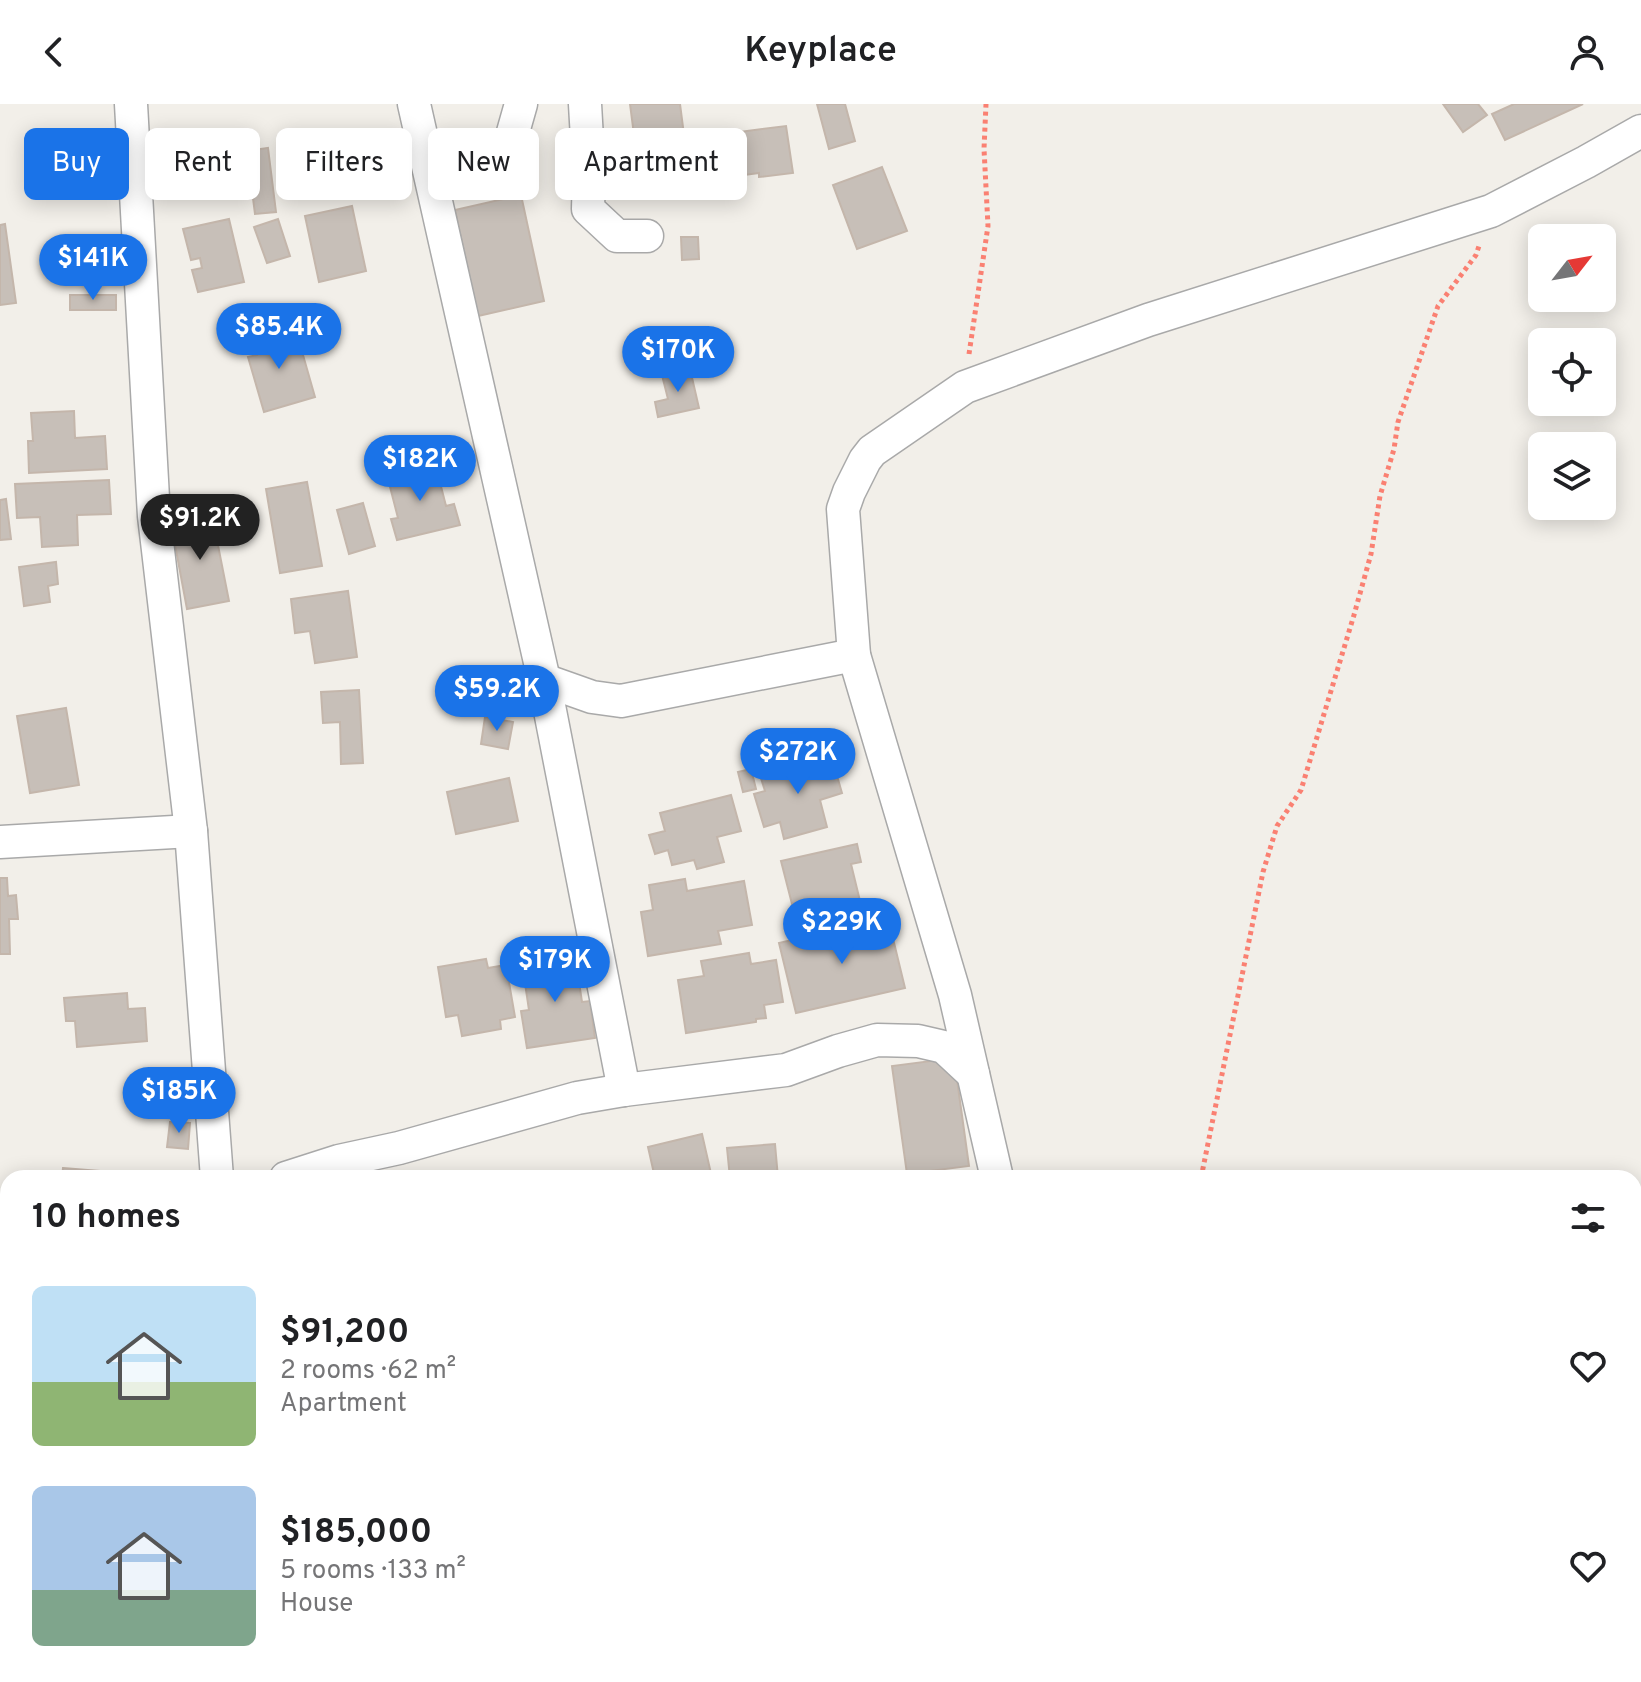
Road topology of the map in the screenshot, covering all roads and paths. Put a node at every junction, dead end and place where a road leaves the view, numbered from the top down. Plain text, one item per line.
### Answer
1 (131, 104) edge
2 (414, 104) edge
3 (521, 104) edge
4 (585, 104) edge
5 (986, 104) edge
6 (514, 128) edge
7 (1641, 131) edge
8 (1491, 211) junction
9 (647, 236) dead end
10 (965, 387) junction
11 (854, 655) junction
12 (544, 680) junction
13 (191, 831) junction
14 (0, 842) edge
15 (973, 1074) junction
16 (624, 1090) junction
17 (216, 1170) edge
18 (311, 1170) edge
19 (995, 1170) edge
20 (1203, 1170) edge

1 - 13 street
2 - 12 street
3 - 6 street
4 - 9 street
5 - 10 path
7 - 8 street
8 - 10 street
8 - 20 path
10 - 11 street
11 - 12 street
11 - 15 street
12 - 16 street
13 - 14 street
13 - 17 street
15 - 16 street
15 - 19 street
16 - 18 street

